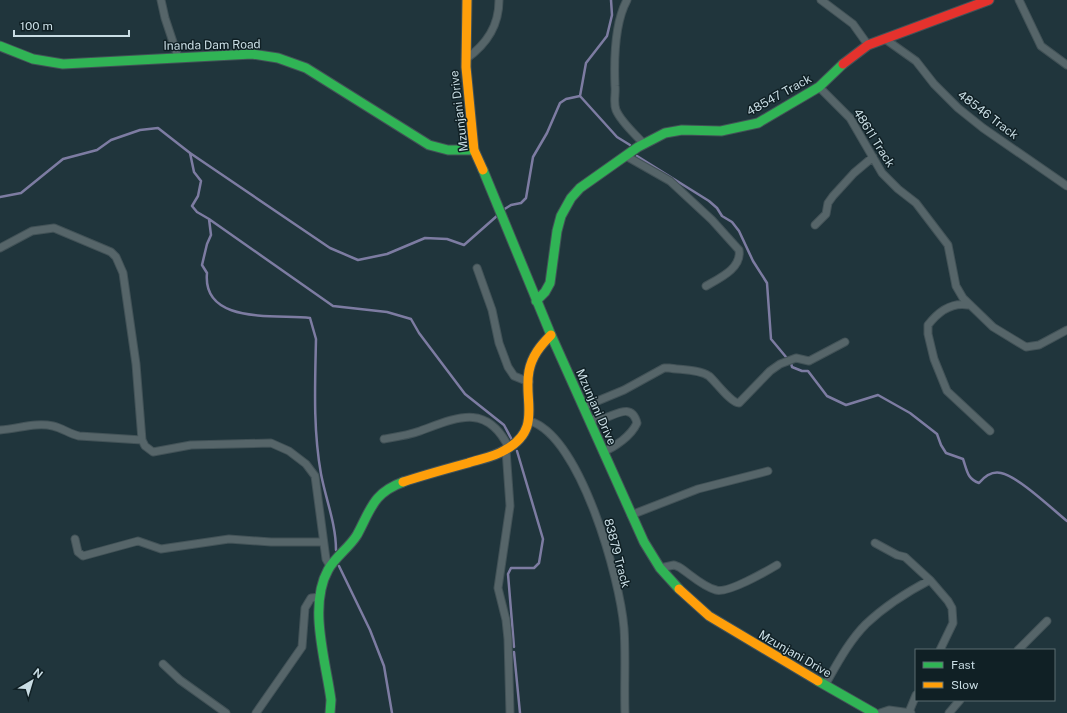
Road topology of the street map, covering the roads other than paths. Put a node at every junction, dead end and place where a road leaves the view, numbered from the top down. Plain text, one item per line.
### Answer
1 (161, 0) edge
2 (467, 0) edge
3 (499, 0) edge
4 (627, 0) edge
5 (821, 0) edge
6 (989, 0) edge
7 (1019, 0) edge
8 (885, 39) junction
9 (868, 45) junction
10 (0, 46) edge
11 (178, 57) junction
12 (466, 59) junction
13 (1067, 66) edge
14 (819, 87) junction
15 (644, 144) junction
16 (474, 150) junction
17 (626, 156) junction
18 (873, 157) junction
19 (1067, 186) edge
20 (815, 225) dead end
21 (0, 248) edge
22 (477, 268) dead end
23 (706, 286) dead end
24 (536, 301) junction
25 (968, 304) junction
26 (1067, 330) edge
27 (551, 335) junction
28 (845, 342) dead end
29 (529, 382) junction
30 (583, 407) junction
31 (589, 420) junction
32 (530, 421) junction
33 (0, 430) edge
34 (990, 431) dead end
35 (142, 440) junction
36 (384, 440) dead end
37 (507, 449) junction
38 (603, 452) junction
39 (768, 471) dead end
40 (631, 515) junction
41 (75, 539) dead end
42 (323, 542) junction
43 (875, 543) dead end
44 (777, 565) dead end
45 (330, 566) junction
46 (660, 568) junction
47 (930, 580) junction
48 (320, 596) junction
49 (1047, 621) dead end
50 (941, 649) edge
51 (1019, 649) edge
52 (163, 664) dead end
53 (825, 685) junction
54 (915, 698) edge
55 (959, 701) edge
56 (226, 713) edge
57 (256, 713) edge
58 (330, 713) edge
59 (510, 713) edge
60 (625, 713) edge
61 (874, 713) edge
62 (880, 713) edge
63 (910, 713) edge
64 (949, 713) edge

1 - 11 street
2 - 12 street, Mzunjani Drive
3 - 12 street
4 - 15 street
5 - 9 street
6 - 8 street, 48547 Track
7 - 13 street
8 - 9 street, 48547 Track
8 - 19 street, 48546 Track
9 - 14 street, 48547 Track
10 - 11 street, Inanda Dam Road
11 - 16 street, Inanda Dam Road
12 - 16 street, Mzunjani Drive
14 - 15 street, 48547 Track
14 - 18 street, 48611 Track
15 - 17 street, 48547 Track
16 - 24 street, Mzunjani Drive
17 - 23 street
17 - 24 street, 48547 Track
18 - 20 street
18 - 25 street, 48611 Track
21 - 35 street
22 - 29 street
24 - 27 street, Mzunjani Drive
25 - 26 street, 48611 Track
25 - 34 street
27 - 29 street
27 - 30 street, Mzunjani Drive
28 - 30 street
29 - 32 street
30 - 31 street, Mzunjani Drive
31 - 38 street, Mzunjani Drive
31 - 38 street
32 - 37 street
32 - 60 street, 83879 Track
33 - 35 street
35 - 42 street
36 - 37 street
37 - 45 street
37 - 59 street
38 - 40 street, Mzunjani Drive
39 - 40 street
40 - 46 street, Mzunjani Drive
41 - 42 street
42 - 45 street
43 - 47 street
44 - 46 street
45 - 48 street
46 - 53 street, Mzunjani Drive
47 - 50 street
47 - 53 street
48 - 57 street
48 - 58 street
49 - 51 street
52 - 56 street
53 - 61 street, Mzunjani Drive
54 - 63 street
55 - 64 street
62 - 63 street

